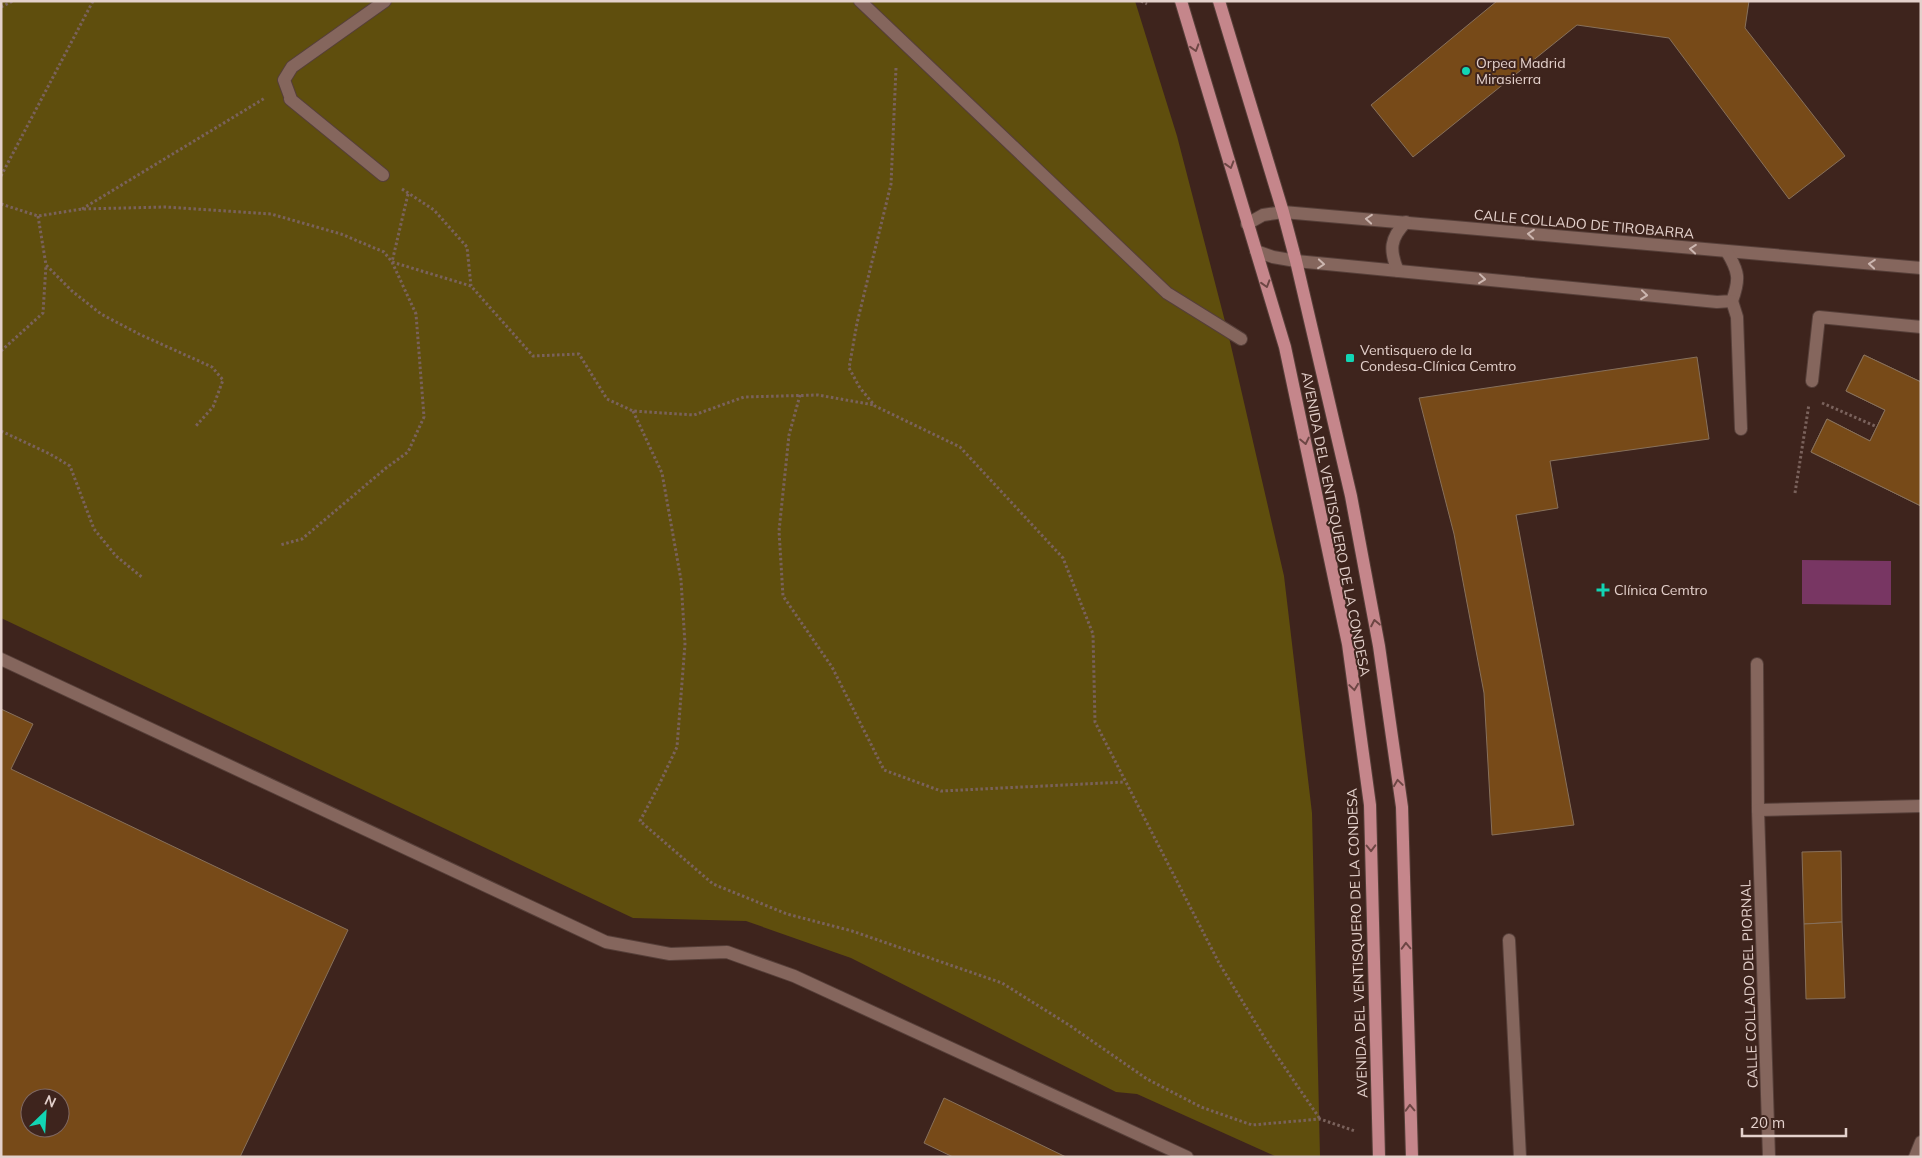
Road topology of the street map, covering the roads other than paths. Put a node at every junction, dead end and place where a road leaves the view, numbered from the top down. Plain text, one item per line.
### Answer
1 (385, 1) edge
2 (860, 1) edge
3 (1181, 1) edge
4 (1219, 1) edge
5 (383, 175) road end
6 (1283, 212) junction
7 (1406, 222) junction
8 (1247, 224) junction
9 (1256, 251) junction
10 (1727, 252) junction
11 (1296, 261) junction
12 (1921, 268) edge
13 (1398, 271) junction
14 (1732, 301) junction
15 (1921, 327) edge
16 (1241, 339) dead end
17 (1812, 381) road end
18 (1742, 429) dead end
19 (1, 659) edge
20 (1757, 664) dead end
21 (1921, 806) edge
22 (1758, 810) junction
23 (1508, 940) dead end
24 (1921, 1142) edge
25 (1187, 1157) edge
26 (1379, 1157) edge
27 (1412, 1157) edge
28 (1520, 1157) edge
29 (1769, 1157) edge
30 (1915, 1157) edge

1 - 5 street
2 - 16 street
3 -> 8 main road, AVENIDA DEL VENTISQUERO DE LA CONDESA
4 - 6 main road, AVENIDA DEL VENTISQUERO DE LA CONDESA
7 -> 6 street, CALLE COLLADO DE TIROBARRA
6 - 8 street, CALLE COLLADO DE TIROBARRA
6 - 11 main road, AVENIDA DEL VENTISQUERO DE LA CONDESA
10 -> 7 street, CALLE COLLADO DE TIROBARRA
7 - 13 street
8 - 9 main road, AVENIDA DEL VENTISQUERO DE LA CONDESA
9 - 11 street
9 -> 26 main road, AVENIDA DEL VENTISQUERO DE LA CONDESA
12 -> 10 street, CALLE COLLADO DE TIROBARRA
10 - 14 street
11 -> 13 street
27 -> 11 main road, AVENIDA DEL VENTISQUERO DE LA CONDESA
13 -> 14 street
14 - 18 street
15 - 17 street
19 - 25 street
20 - 22 street, CALLE COLLADO DEL PIORNAL
21 - 22 street
22 - 29 street, CALLE COLLADO DEL PIORNAL
23 - 28 street
24 - 30 street

